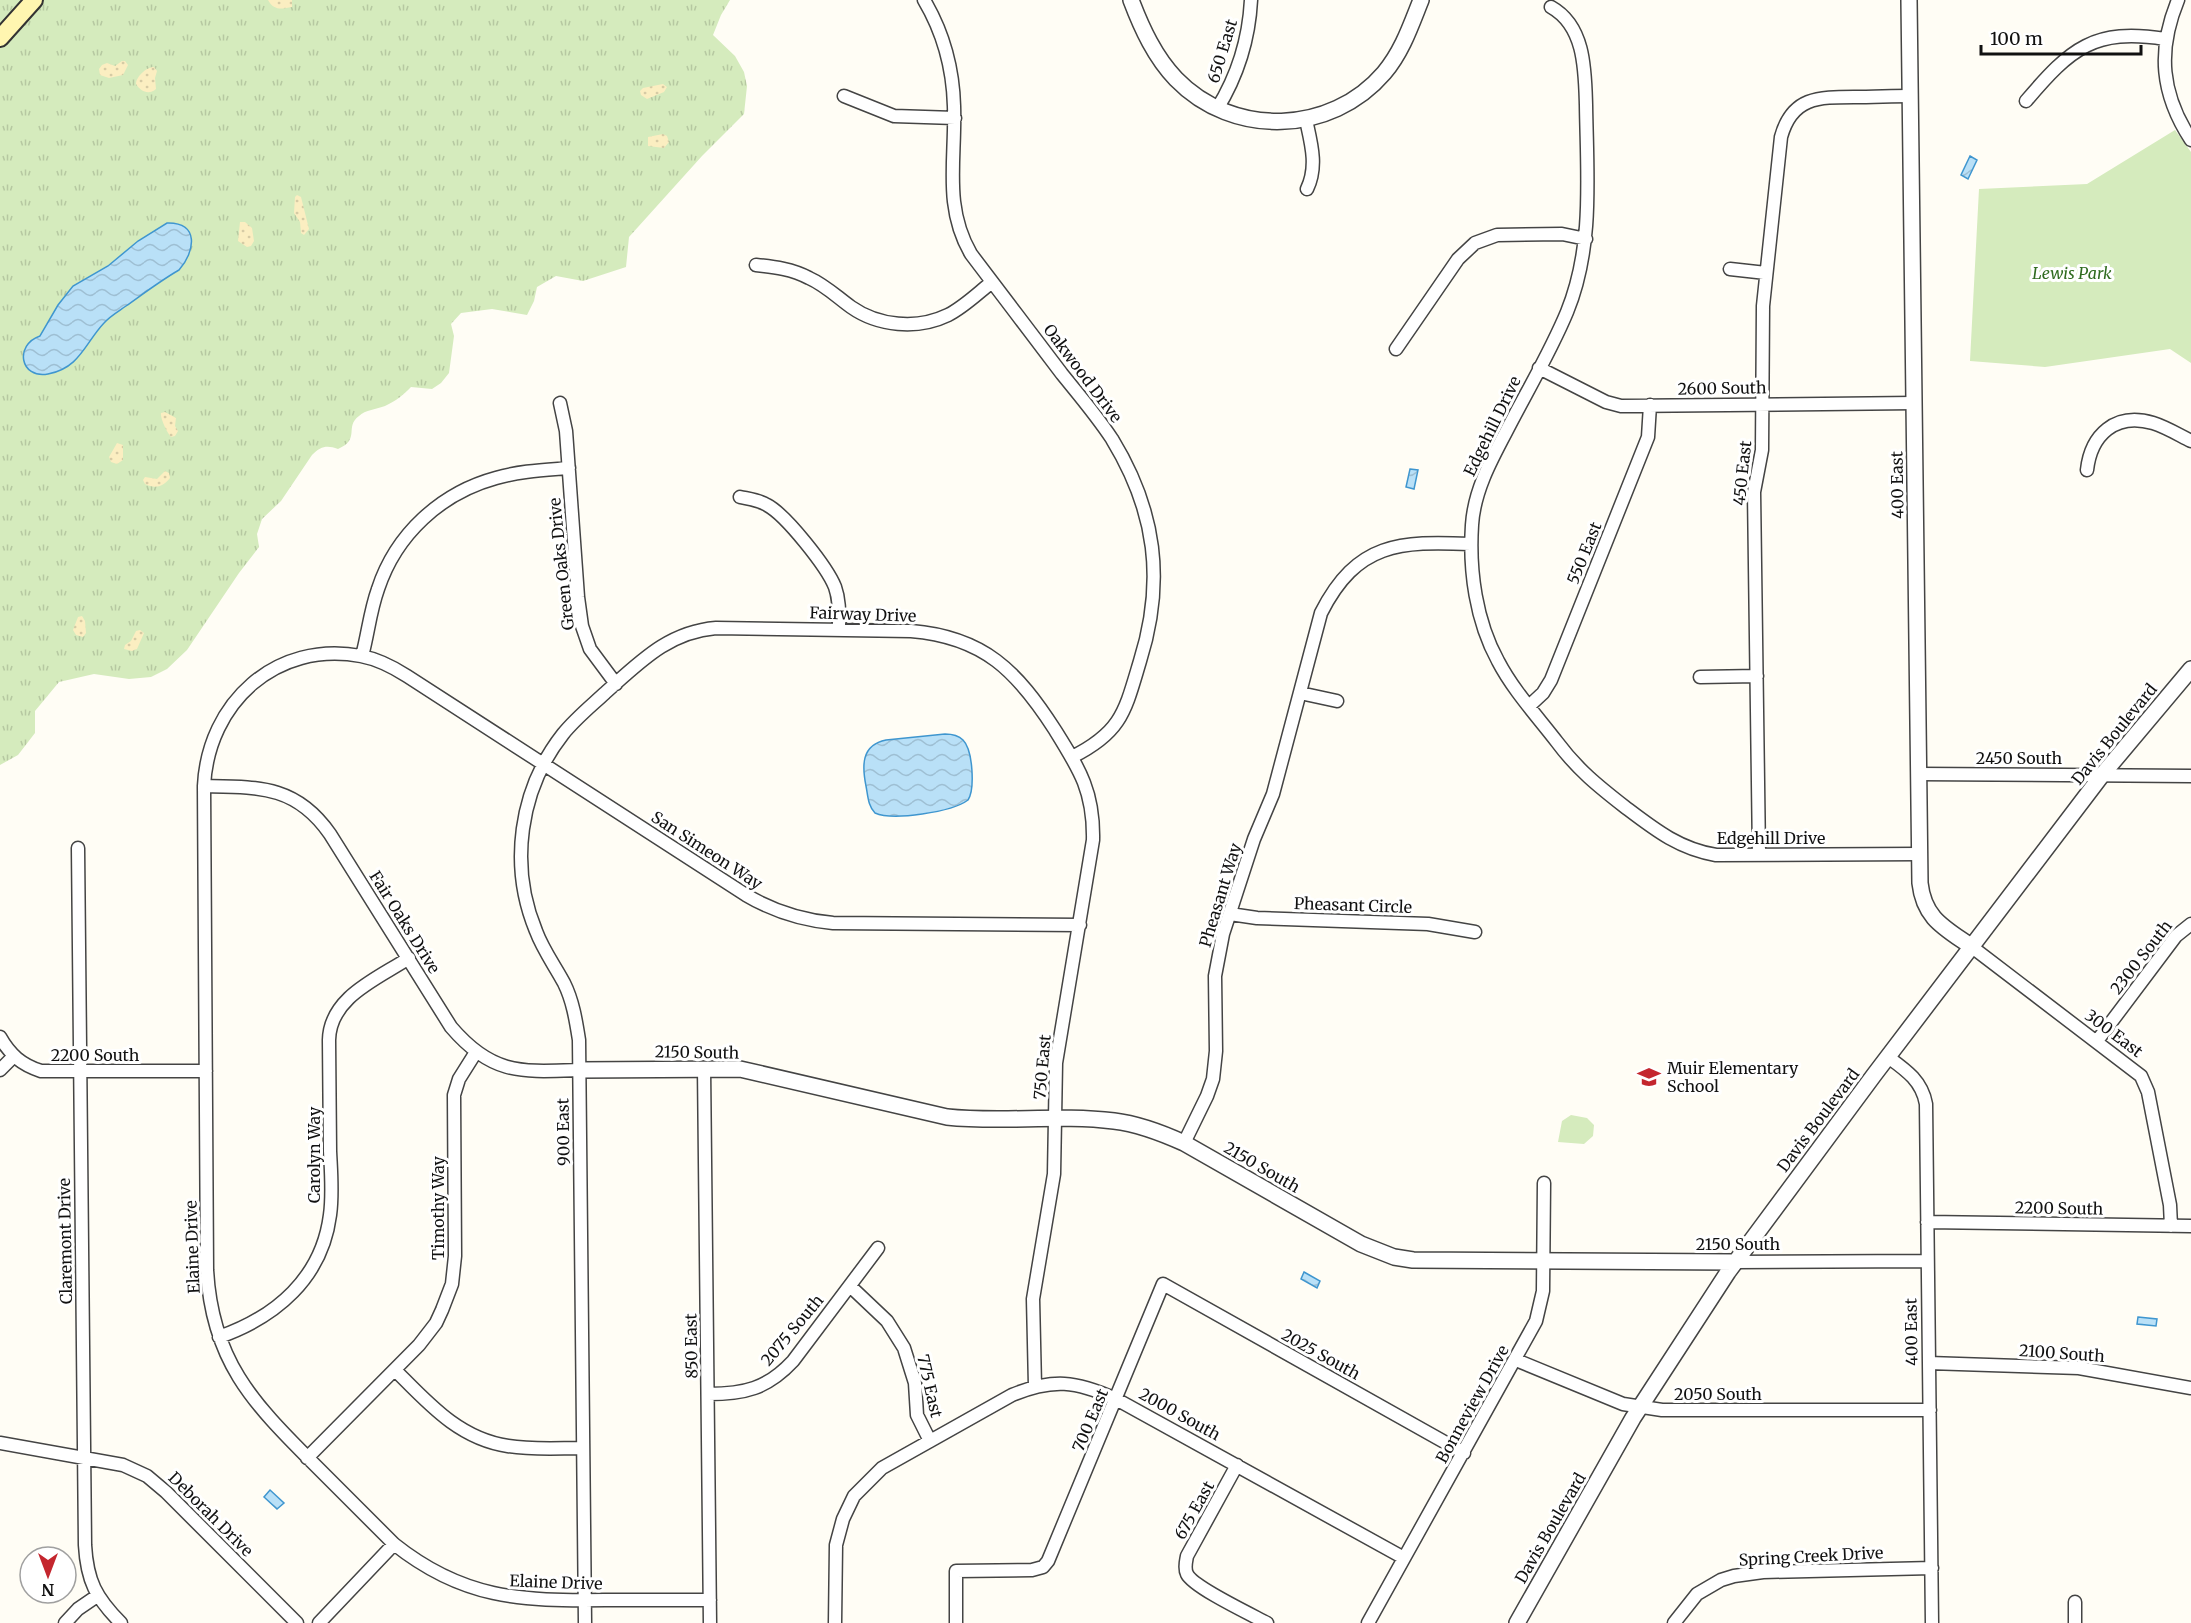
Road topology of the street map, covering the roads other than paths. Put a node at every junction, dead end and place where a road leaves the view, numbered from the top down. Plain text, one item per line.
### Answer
1 (34, 0) edge
2 (924, 0) edge
3 (1131, 0) edge
4 (1251, 0) edge
5 (1421, 0) edge
6 (1909, 0) edge
7 (2178, 0) edge
8 (1551, 7) dead end
9 (0, 38) edge
10 (2166, 39) junction
11 (844, 96) dead end
12 (1910, 96) junction
13 (2026, 100) dead end
14 (1217, 109) junction
15 (955, 118) junction
16 (1306, 120) junction
17 (2191, 140) edge
18 (1307, 189) dead end
19 (1586, 238) junction
20 (756, 265) dead end
21 (1730, 269) dead end
22 (1766, 273) junction
23 (992, 282) junction
24 (1396, 349) dead end
25 (1539, 368) junction
26 (560, 403) dead end
27 (1914, 403) junction
28 (1763, 404) junction
29 (1650, 405) junction
30 (2191, 441) edge
31 (569, 468) junction
32 (2086, 470) dead end
33 (740, 497) dead end
34 (1471, 544) junction
35 (839, 629) junction
36 (362, 656) junction
37 (2191, 669) edge
38 (1756, 676) junction
39 (1700, 677) dead end
40 (616, 684) junction
41 (1300, 693) junction
42 (1336, 700) dead end
43 (1529, 706) junction
44 (1072, 757) junction
45 (544, 764) junction
46 (1918, 774) junction
47 (2102, 775) junction
48 (2191, 776) edge
49 (204, 786) junction
50 (78, 848) dead end
51 (1920, 854) junction
52 (1759, 855) junction
53 (1230, 914) junction
54 (2191, 924) edge
55 (1080, 925) junction
56 (1475, 932) dead end
57 (1972, 947) junction
58 (409, 958) junction
59 (0, 1037) edge
60 (2097, 1041) junction
61 (476, 1053) junction
62 (13, 1057) junction
63 (1887, 1057) junction
64 (704, 1068) junction
65 (0, 1070) edge
66 (579, 1070) junction
67 (206, 1071) junction
68 (80, 1072) junction
69 (1054, 1119) junction
70 (1184, 1143) junction
71 (1544, 1183) dead end
72 (1927, 1222) junction
73 (2171, 1226) junction
74 (2191, 1226) edge
75 (878, 1248) dead end
76 (1544, 1262) junction
77 (1735, 1262) junction
78 (1928, 1262) junction
79 (1163, 1284) joint
80 (850, 1286) junction
81 (219, 1337) junction
82 (1516, 1360) junction
83 (1929, 1363) junction
84 (395, 1370) junction
85 (1035, 1386) junction
86 (2191, 1388) edge
87 (708, 1394) junction
88 (1116, 1399) junction
89 (1641, 1407) junction
90 (1930, 1410) junction
91 (930, 1441) junction
92 (0, 1443) edge
93 (583, 1448) junction
94 (1464, 1453) junction
95 (84, 1457) junction
96 (308, 1458) junction
97 (1237, 1465) junction
98 (394, 1544) junction
99 (1404, 1558) junction
100 (1932, 1568) junction
101 (97, 1596) junction
102 (710, 1599) junction
103 (584, 1600) junction
104 (2075, 1602) dead end
105 (65, 1623) edge
106 (121, 1623) edge
107 (297, 1623) edge
108 (319, 1623) edge
109 (585, 1623) edge
110 (710, 1623) edge
111 (835, 1623) edge
112 (956, 1623) edge
113 (1267, 1623) edge
114 (1368, 1623) edge
115 (1517, 1623) edge
116 (1674, 1623) edge
117 (1932, 1623) edge
118 (2075, 1623) edge

1 - 9 main road
2 - 15 street, Oakwood Drive
3 - 14 street
4 - 14 street, 650 East
5 - 16 street
6 - 12 street, 400 East
7 - 10 street
8 - 19 street, Edgehill Drive
10 - 13 street
10 - 17 street
11 - 15 street
12 - 22 street, 450 East
12 - 27 street, 400 East
14 - 16 street
15 - 23 street, Oakwood Drive
16 - 18 street
19 - 24 street
19 - 25 street, Edgehill Drive
20 - 23 street
21 - 22 street
22 - 28 street, 450 East
23 - 44 street, Oakwood Drive
25 - 29 street, 2600 South
25 - 34 street, Edgehill Drive
26 - 31 street, Green Oaks Drive
27 - 28 street, 2600 South
27 - 46 street, 400 East
28 - 29 street, 2600 South
28 - 38 street, 450 East
29 - 43 street, 550 East
30 - 32 street
31 - 36 street
31 - 40 street, Green Oaks Drive
33 - 35 street
34 - 41 street, Pheasant Way
34 - 43 street, Edgehill Drive
35 - 40 street, Fairway Drive
35 - 44 street, Fairway Drive
36 - 45 street, San Simeon Way
36 - 49 street, Elaine Drive
37 - 47 street, Davis Boulevard
38 - 39 street
38 - 52 street, 450 East
40 - 45 street, 900 East
41 - 42 street
41 - 53 street, Pheasant Way
43 - 52 street, Edgehill Drive
44 - 55 street, 750 East
45 - 55 street, San Simeon Way
45 - 66 street, 900 East
46 - 47 street, 2450 South
46 - 51 street, 400 East
47 - 48 street, 2450 South
47 - 57 street, Davis Boulevard
49 - 58 street, Fair Oaks Drive
49 - 67 street, Elaine Drive
50 - 68 street, Claremont Drive
51 - 52 street, Edgehill Drive
51 - 57 street, 400 East
53 - 56 street, Pheasant Circle
53 - 70 street, Pheasant Way
54 - 60 street, 2300 South
55 - 69 street, 750 East
57 - 60 street, 300 East
57 - 63 street, Davis Boulevard
58 - 61 street, Fair Oaks Drive
58 - 81 street, Carolyn Way
59 - 62 street, 2200 South
60 - 73 street, 300 East
61 - 66 street, Fair Oaks Drive
61 - 84 street, Timothy Way
62 - 65 street
62 - 68 street, 2200 South
63 - 72 street, 400 East
63 - 77 street, Davis Boulevard
64 - 66 street, 2150 South
64 - 69 street, 2150 South
64 - 87 street, 850 East
66 - 93 street, 900 East
67 - 68 street, 2200 South
67 - 81 street, Elaine Drive
68 - 95 street, Claremont Drive
69 - 70 street, 2150 South
69 - 85 street, 750 East
70 - 76 street, 2150 South
71 - 76 street, Bonneview Drive
72 - 73 street, 2200 South
72 - 78 street, 400 East
73 - 74 street, 2200 South
75 - 80 street, 2075 South
76 - 77 street, 2150 South
76 - 82 street, Bonneview Drive
77 - 78 street, 2150 South
77 - 89 street, Davis Boulevard
78 - 83 street, 400 East
79 - 88 street, 700 East
79 - 94 street, 2025 South
80 - 87 street, 2075 South
80 - 91 street, 775 East
81 - 96 street, Elaine Drive
82 - 89 street, 2050 South
82 - 94 street, Bonneview Drive
83 - 86 street, 2100 South
83 - 90 street, 400 East
84 - 93 street
84 - 96 street, Timothy Way
85 - 88 street, 2000 South
85 - 91 street, 2000 South
87 - 102 street, 850 East
88 - 97 street, 2000 South
88 - 112 street, 700 East
89 - 90 street, 2050 South
89 - 115 street, Davis Boulevard
90 - 100 street, 400 East
91 - 111 street, 2000 South
92 - 95 street
93 - 103 street, 900 East
94 - 99 street, Bonneview Drive
95 - 101 street, Claremont Drive
95 - 107 street, Deborah Drive
96 - 98 street, Elaine Drive
97 - 99 street, 2000 South
97 - 113 street, 675 East
98 - 103 street, Elaine Drive
98 - 108 street
99 - 114 street, Bonneview Drive
100 - 116 street, Spring Creek Drive
100 - 117 street, 400 East
101 - 105 street
101 - 106 street, Claremont Drive
102 - 103 street, Elaine Drive
102 - 110 street, 850 East
103 - 109 street, 900 East
104 - 118 street

